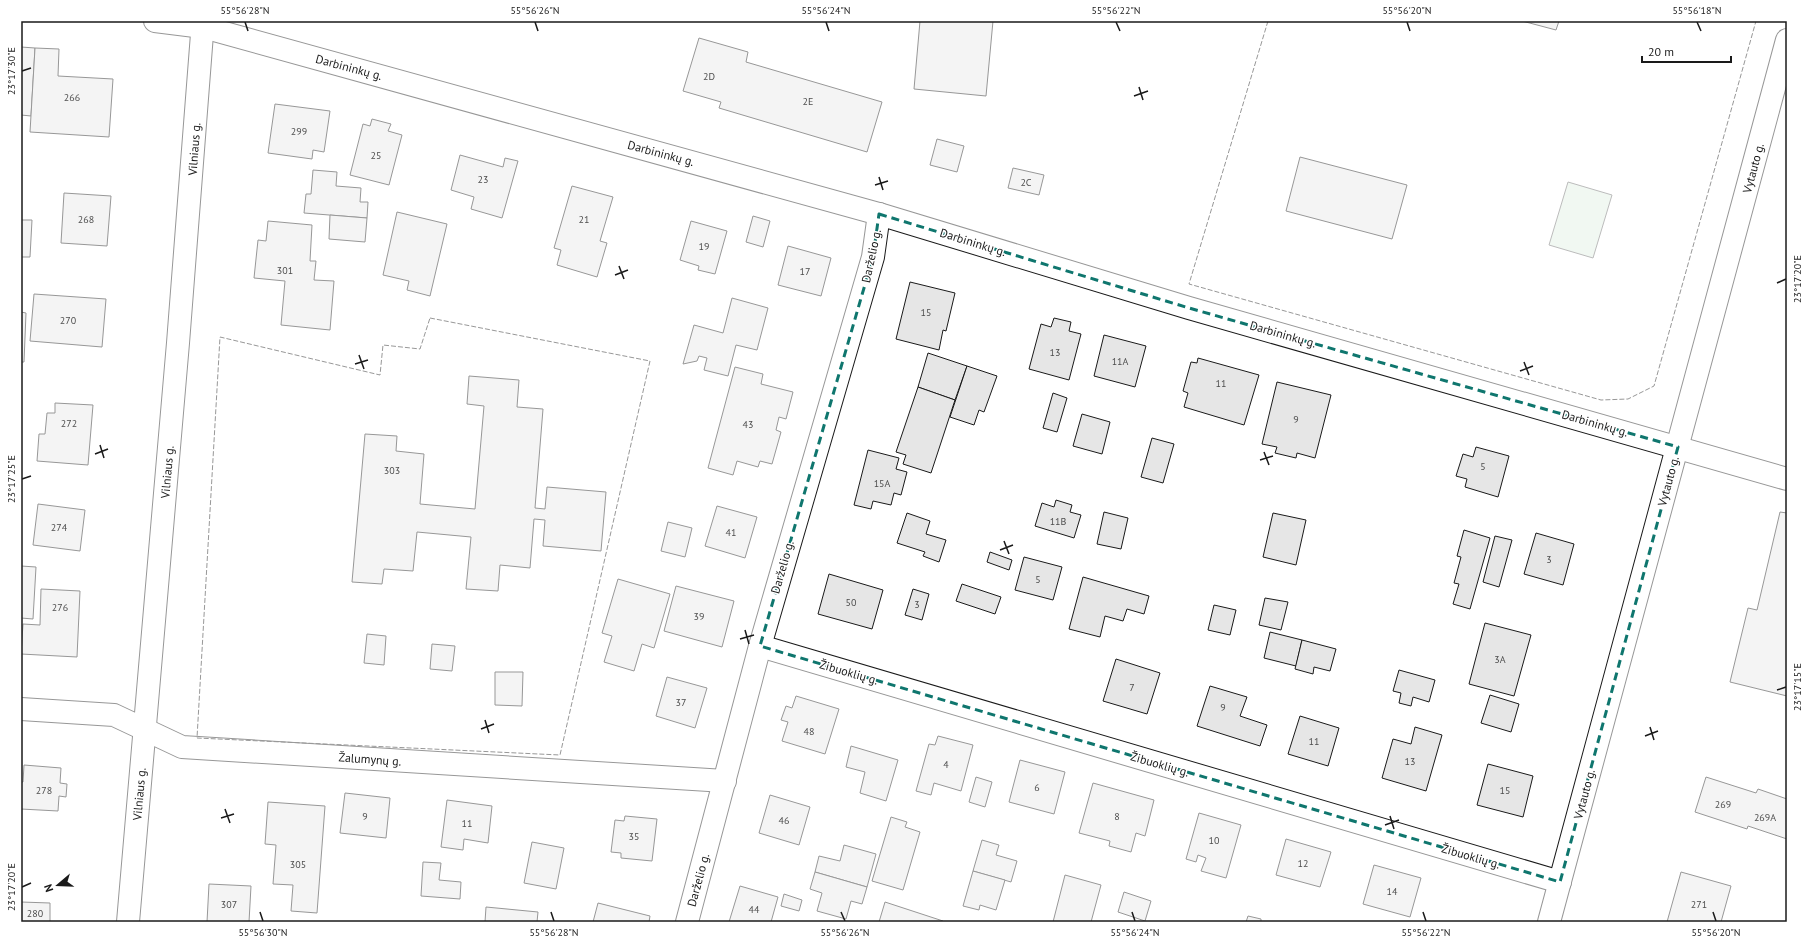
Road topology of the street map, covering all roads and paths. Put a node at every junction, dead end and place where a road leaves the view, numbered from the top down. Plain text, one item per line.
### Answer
1 (155, 21) edge
2 (203, 24) edge
3 (1787, 40) edge
4 (879, 214) junction
5 (1678, 447) junction
6 (1787, 479) edge
7 (760, 646) junction
8 (21, 709) edge
9 (145, 729) junction
10 (725, 781) junction
11 (1560, 882) junction
12 (128, 922) edge
13 (687, 922) edge
14 (1549, 922) edge

1 - 2 main road, Darbininkų g.
2 - 4 main road, Darbininkų g.
2 - 9 main road, Vilniaus g.
3 - 5 main road, Vytauto g.
4 - 5 main road, Darbininkų g.
4 - 7 main road, Darželio g.
5 - 6 main road, Darbininkų g.
5 - 11 main road, Vytauto g.
7 - 10 main road, Darželio g.
7 - 11 main road, Žibuoklių g.
8 - 9 main road, Žalumynų g.
9 - 10 main road, Žalumynų g.
9 - 12 main road, Vilniaus g.
10 - 13 main road, Darželio g.
11 - 14 main road, Vytauto g.

